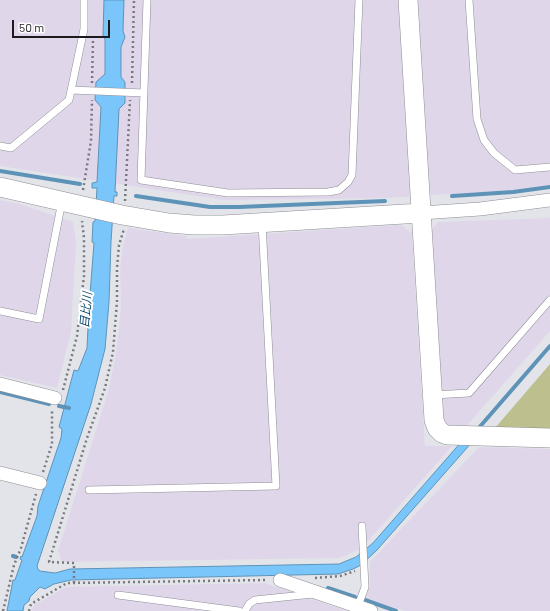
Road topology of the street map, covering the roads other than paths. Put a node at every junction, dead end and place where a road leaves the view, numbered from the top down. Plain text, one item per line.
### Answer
1 (84, 0) edge
2 (147, 0) edge
3 (359, 0) edge
4 (408, 0) edge
5 (469, 0) edge
6 (71, 90) junction
7 (144, 93) junction
8 (0, 146) edge
9 (550, 167) edge
10 (0, 187) edge
11 (550, 200) edge
12 (76, 203) junction
13 (550, 208) edge
14 (480, 209) junction
15 (421, 213) junction
16 (262, 223) junction
17 (550, 300) edge
18 (0, 311) edge
19 (0, 384) edge
20 (432, 395) junction
21 (55, 398) road end
22 (550, 438) edge
23 (0, 473) edge
24 (40, 483) road end
25 (89, 490) dead end
26 (362, 526) dead end
27 (280, 580) road end
28 (319, 593) junction
29 (118, 595) dead end
30 (209, 609) edge
31 (365, 609) edge
32 (239, 611) edge
33 (245, 611) edge

1 - 6 lane
2 - 7 lane
3 - 7 lane
4 - 15 street
5 - 9 lane
6 - 7 lane
6 - 8 lane
10 - 12 street
11 - 14 street
12 - 16 street
12 - 18 lane
13 - 14 street
14 - 15 street
15 - 16 street
15 - 20 street
16 - 25 lane
17 - 20 lane
19 - 21 street
20 - 22 street
23 - 24 street
26 - 31 lane
27 - 28 street
28 - 31 street
28 - 33 lane
29 - 30 lane
30 - 32 lane

